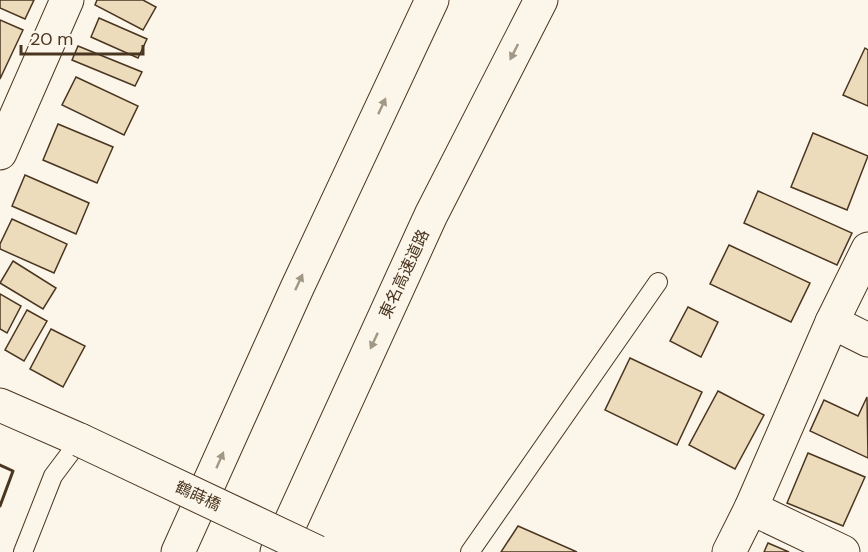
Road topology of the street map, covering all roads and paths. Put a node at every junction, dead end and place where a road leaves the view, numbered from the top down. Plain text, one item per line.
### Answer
1 (67, 0) edge
2 (432, 0) edge
3 (541, 0) edge
4 (0, 153) edge
5 (868, 249) edge
6 (658, 282) dead end
7 (832, 322) junction
8 (868, 340) edge
9 (0, 405) edge
10 (80, 440) junction
11 (751, 508) junction
12 (23, 552) edge
13 (178, 552) edge
14 (277, 552) edge
15 (317, 552) edge
16 (470, 552) edge
17 (729, 552) edge
18 (843, 552) edge

1 - 4 main road
13 -> 2 main road
3 -> 14 main road, 東名高速道路
5 - 7 main road
6 - 16 lane
7 - 8 main road
7 - 11 main road
9 - 10 main road, 鶴蒔橋
10 - 12 lane
10 - 15 main road, 鶴蒔橋, bridge
11 - 17 main road
11 - 18 main road

